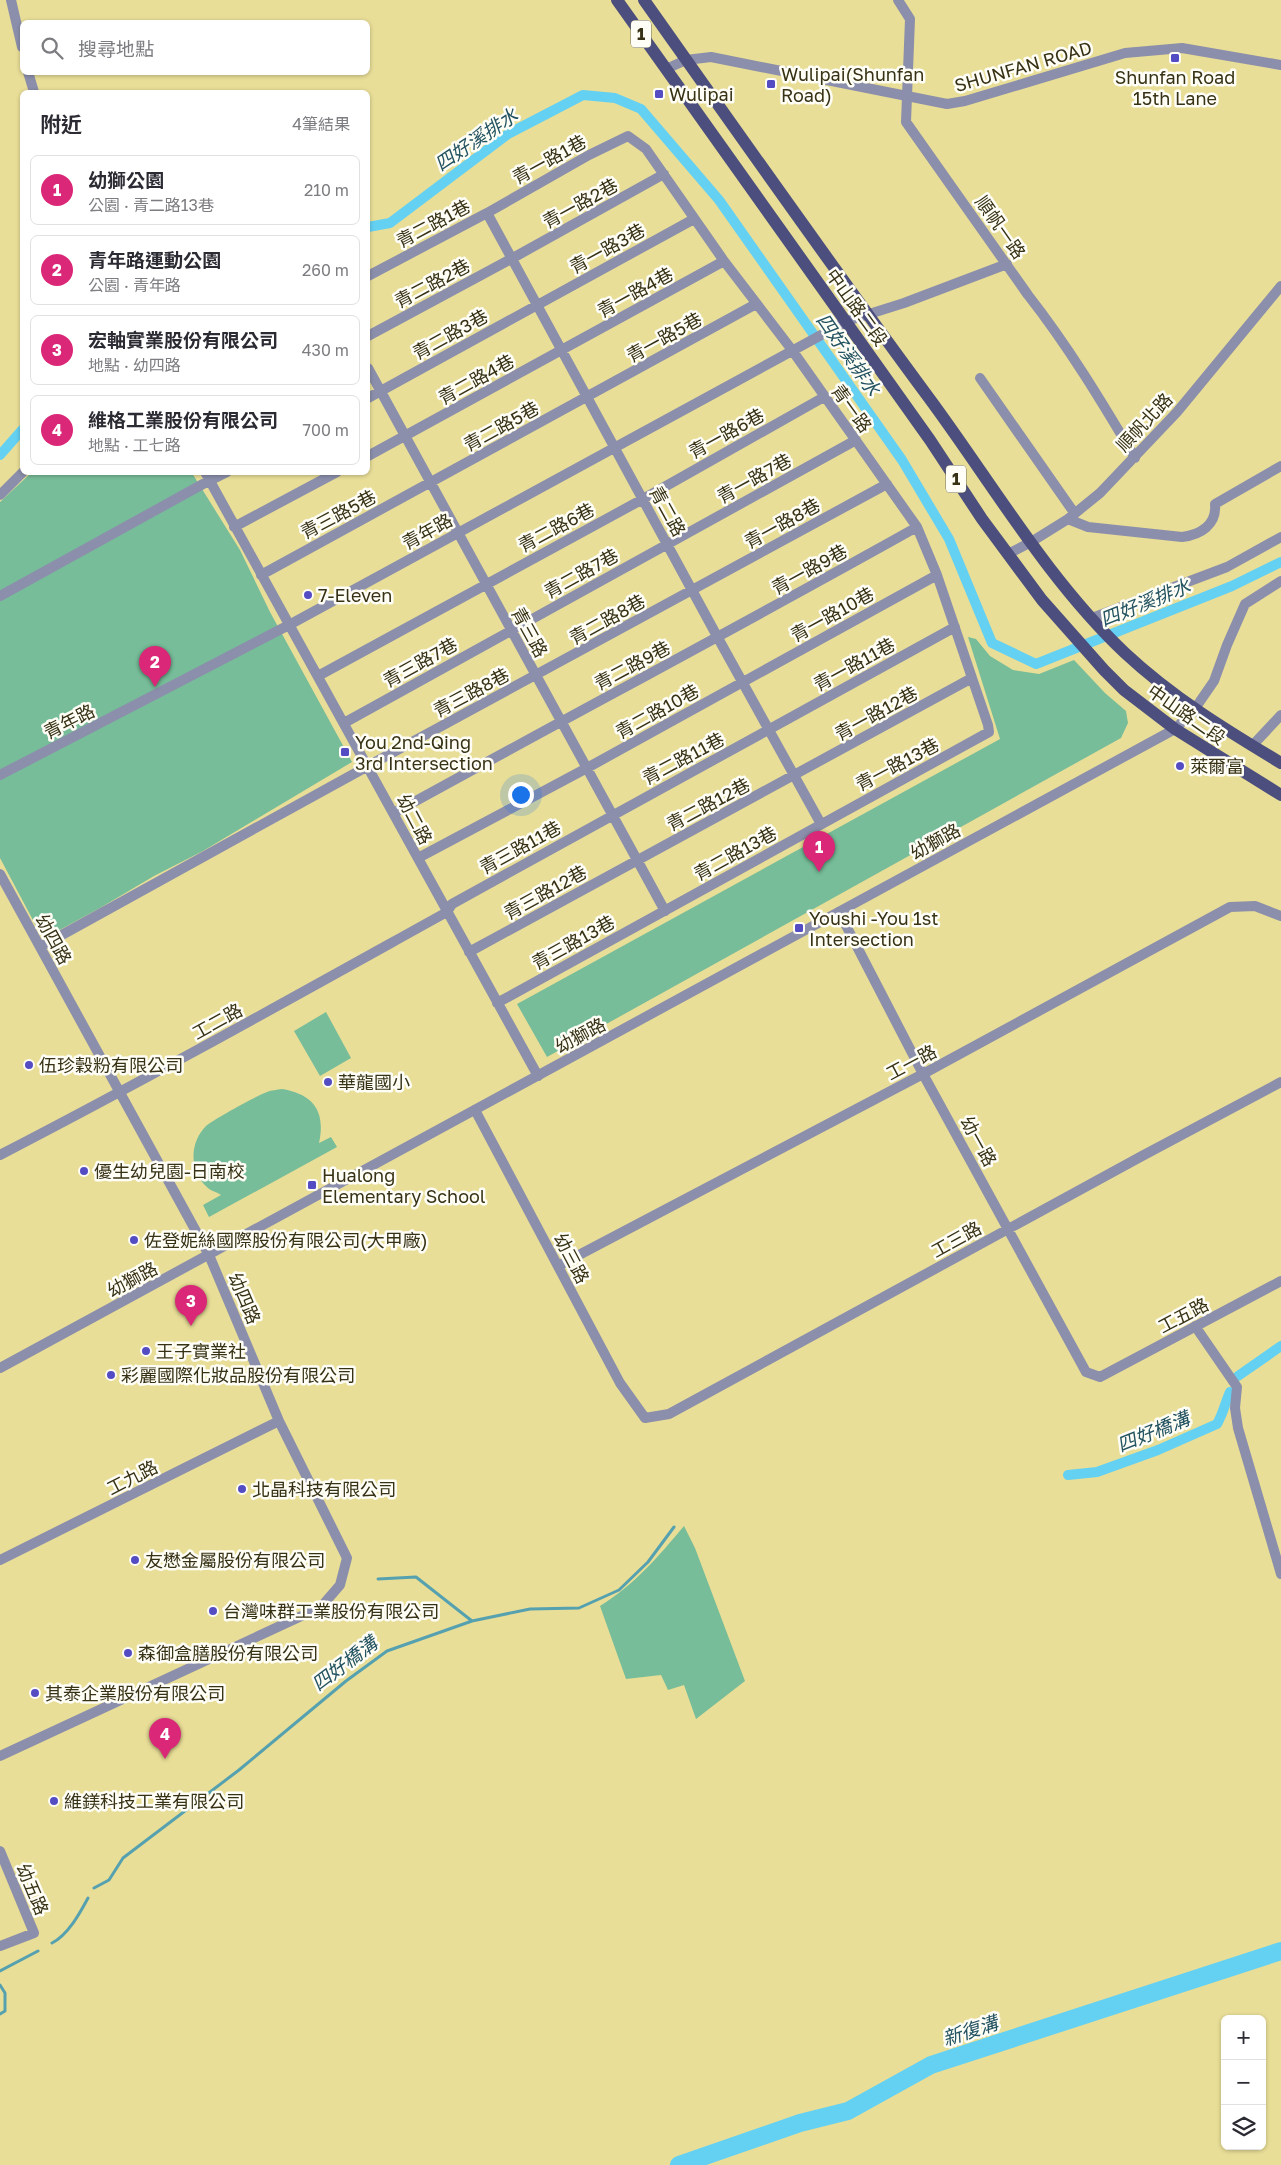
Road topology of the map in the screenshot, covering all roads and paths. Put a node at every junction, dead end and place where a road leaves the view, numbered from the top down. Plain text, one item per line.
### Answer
1 (10, 0) edge
2 (617, 0) edge
3 (644, 0) edge
4 (898, 0) edge
5 (0, 2) edge
6 (20, 39) edge
7 (686, 60) junction
8 (1281, 65) edge
9 (666, 68) junction
10 (29, 75) edge
11 (33, 90) edge
12 (906, 96) junction
13 (628, 136) joint
14 (664, 174) junction
15 (486, 213) junction
16 (694, 219) junction
17 (511, 260) junction
18 (724, 261) junction
19 (1007, 264) junction
20 (370, 275) edge
21 (1281, 286) edge
22 (756, 304) junction
23 (536, 306) junction
24 (868, 316) junction
25 (846, 322) junction
26 (370, 335) edge
27 (562, 350) junction
28 (792, 350) junction
29 (370, 372) edge
30 (980, 378) dead end
31 (380, 391) junction
32 (370, 397) edge
33 (587, 397) junction
34 (824, 397) junction
35 (405, 436) junction
36 (856, 440) junction
37 (614, 448) junction
38 (370, 455) edge
39 (1134, 458) junction
40 (1281, 466) edge
41 (20, 475) edge
42 (331, 475) edge
43 (207, 477) edge
44 (431, 483) junction
45 (887, 484) junction
46 (0, 495) edge
47 (643, 498) junction
48 (1071, 517) junction
49 (234, 527) junction
50 (917, 527) junction
51 (457, 533) junction
52 (1281, 537) edge
53 (1031, 542) junction
54 (668, 544) junction
55 (1008, 554) junction
56 (261, 574) junction
57 (937, 575) junction
58 (1281, 581) edge
59 (485, 583) junction
60 (693, 591) junction
61 (0, 596) edge
62 (1092, 618) junction
63 (289, 625) junction
64 (955, 627) junction
65 (511, 630) junction
66 (718, 638) junction
67 (318, 676) junction
68 (536, 676) junction
69 (972, 678) junction
70 (743, 682) junction
71 (1194, 710) junction
72 (1281, 715) edge
73 (561, 720) junction
74 (344, 722) junction
75 (1175, 729) junction
76 (769, 730) junction
77 (989, 732) joint
78 (1252, 746) junction
79 (1281, 763) edge
80 (368, 766) junction
81 (587, 768) junction
82 (0, 775) edge
83 (795, 776) junction
84 (1281, 794) edge
85 (394, 813) junction
86 (612, 814) junction
87 (821, 824) junction
88 (418, 858) junction
89 (637, 860) junction
90 (0, 874) edge
91 (665, 911) junction
92 (447, 912) junction
93 (840, 912) junction
94 (1281, 916) edge
95 (40, 947) junction
96 (469, 952) junction
97 (497, 1002) junction
98 (924, 1074) junction
99 (538, 1076) junction
100 (1281, 1082) edge
101 (120, 1093) junction
102 (475, 1110) junction
103 (0, 1155) edge
104 (1008, 1228) junction
105 (209, 1255) junction
106 (558, 1266) junction
107 (1281, 1281) edge
108 (1196, 1326) junction
109 (0, 1367) edge
110 (1100, 1377) joint
111 (645, 1418) joint
112 (279, 1421) junction
113 (0, 1560) edge
114 (1281, 1574) edge
115 (0, 1756) edge
116 (0, 1851) edge
117 (0, 1946) edge

1 - 5 street
1 - 6 street
2 - 9 main road, 中山路二段 / 1
3 - 7 main road, 中山路二段 / 1
4 - 12 street, 順帆一路
7 - 9 street, SHUNFAN ROAD
7 - 12 street, SHUNFAN ROAD
7 - 24 main road, 中山路二段 / 1
8 - 12 street, SHUNFAN ROAD
9 - 25 main road, 中山路二段 / 1
10 - 11 street
12 - 19 street, 順帆一路
13 - 14 street, 青一路
13 - 15 street, 青一路1巷
14 - 16 street, 青一路
14 - 17 street, 青一路2巷
15 - 17 street, 青二路
15 - 20 street, 青二路1巷
16 - 18 street, 青一路
16 - 23 street, 青一路3巷
17 - 23 street, 青二路
17 - 26 street, 青二路2巷
18 - 22 street, 青一路
18 - 27 street, 青一路4巷
19 - 24 street, 青年路
19 - 39 street, 順帆一路
21 - 39 street, 順帆北路
22 - 28 street, 青一路
22 - 33 street, 青一路5巷
23 - 27 street, 青二路
23 - 31 street, 青二路3巷
24 - 25 street, 青年路
24 - 53 main road, 中山路二段 / 1
25 - 28 street, 青年路
25 - 55 main road, 中山路二段 / 1
27 - 33 street, 青二路
27 - 35 street, 青二路4巷
28 - 34 street, 青一路
28 - 37 street, 青年路
29 - 31 street, 青三路
30 - 48 street
31 - 32 street, 青二路3巷
31 - 35 street, 青三路
33 - 37 street, 青二路
33 - 44 street, 青二路5巷
34 - 36 street, 青一路
34 - 47 street, 青一路6巷
35 - 38 street, 青二路4巷
35 - 44 street, 青三路
36 - 45 street, 青一路
36 - 54 street, 青一路7巷
37 - 47 street, 青二路
37 - 51 street, 青年路
39 - 48 street, 順帆北路
40 - 48 street
41 - 46 street
42 - 49 street
43 - 49 street, 幼二路
43 - 61 street
44 - 51 street, 青三路
44 - 56 street, 青三路5巷
45 - 50 street, 青一路
45 - 60 street, 青一路8巷
47 - 54 street, 青二路
47 - 59 street, 青二路6巷
48 - 53 street, 順帆北路
49 - 56 street, 幼二路
50 - 57 street, 青一路
50 - 66 street, 青一路9巷
51 - 59 street, 青三路
51 - 63 street, 青年路
52 - 62 street
53 - 55 street, 順帆北路
53 - 62 main road, 中山路二段 / 1
54 - 60 street, 青二路
54 - 65 street, 青二路7巷
55 - 75 main road, 中山路二段 / 1
56 - 63 street, 幼二路
57 - 64 street, 青一路
57 - 70 street, 青一路10巷
58 - 71 street, 幼獅路
59 - 65 street, 青三路
59 - 67 street, 青二路6巷
60 - 66 street, 青二路
60 - 68 street, 青二路8巷
62 - 71 main road, 中山路二段 / 1
63 - 67 street, 幼二路
63 - 82 street, 青年路
64 - 69 street, 青一路
64 - 76 street, 青一路11巷
65 - 68 street, 青三路
65 - 74 street, 青三路7巷
66 - 70 street, 青二路
66 - 73 street, 青二路9巷
67 - 74 street, 幼二路
68 - 73 street, 青三路
68 - 80 street, 青三路8巷
69 - 77 street, 青一路
69 - 83 street, 青一路12巷
70 - 76 street, 青二路
70 - 81 street, 青二路10巷
71 - 75 street, 幼獅路
71 - 78 main road, 中山路二段 / 1
72 - 78 street
73 - 81 street, 青三路
73 - 85 street, 青二路9巷
74 - 80 street, 幼二路
75 - 84 main road, 中山路二段 / 1
75 - 93 street, 幼獅路
76 - 83 street, 青二路
76 - 86 street, 青二路11巷
77 - 87 street, 青一路13巷
78 - 79 main road, 中山路二段 / 1
80 - 85 street, 幼二路
80 - 95 street, 青三路8巷
81 - 86 street, 青三路
81 - 88 street, 青二路10巷
83 - 87 street, 青二路
83 - 89 street, 青二路12巷
85 - 88 street, 幼二路
86 - 89 street, 青三路
86 - 92 street, 青三路11巷
87 - 91 street, 青二路13巷
88 - 92 street, 幼二路
89 - 91 street, 青三路
89 - 96 street, 青三路12巷
90 - 95 street, 幼四路
91 - 97 street, 青三路13巷
92 - 96 street, 幼二路
92 - 101 street, 工二路
93 - 98 street, 幼一路
93 - 99 street, 幼獅路
94 - 98 street, 工一路
95 - 101 street, 幼四路
96 - 97 street, 幼二路
97 - 99 street, 幼二路
98 - 104 street, 幼一路
98 - 106 street, 工一路
99 - 102 street, 幼獅路
100 - 104 street, 工三路
101 - 103 street, 工二路
101 - 105 street, 幼四路
102 - 105 street, 幼獅路
102 - 106 street, 幼三路
104 - 110 street, 幼一路
104 - 111 street, 工三路
105 - 109 street, 幼獅路
105 - 112 street, 幼四路
106 - 111 street, 幼三路
107 - 108 street, 工五路
108 - 110 street, 工五路
108 - 114 street
112 - 113 street, 工九路
112 - 115 street, 幼四路
116 - 117 street, 幼五路

